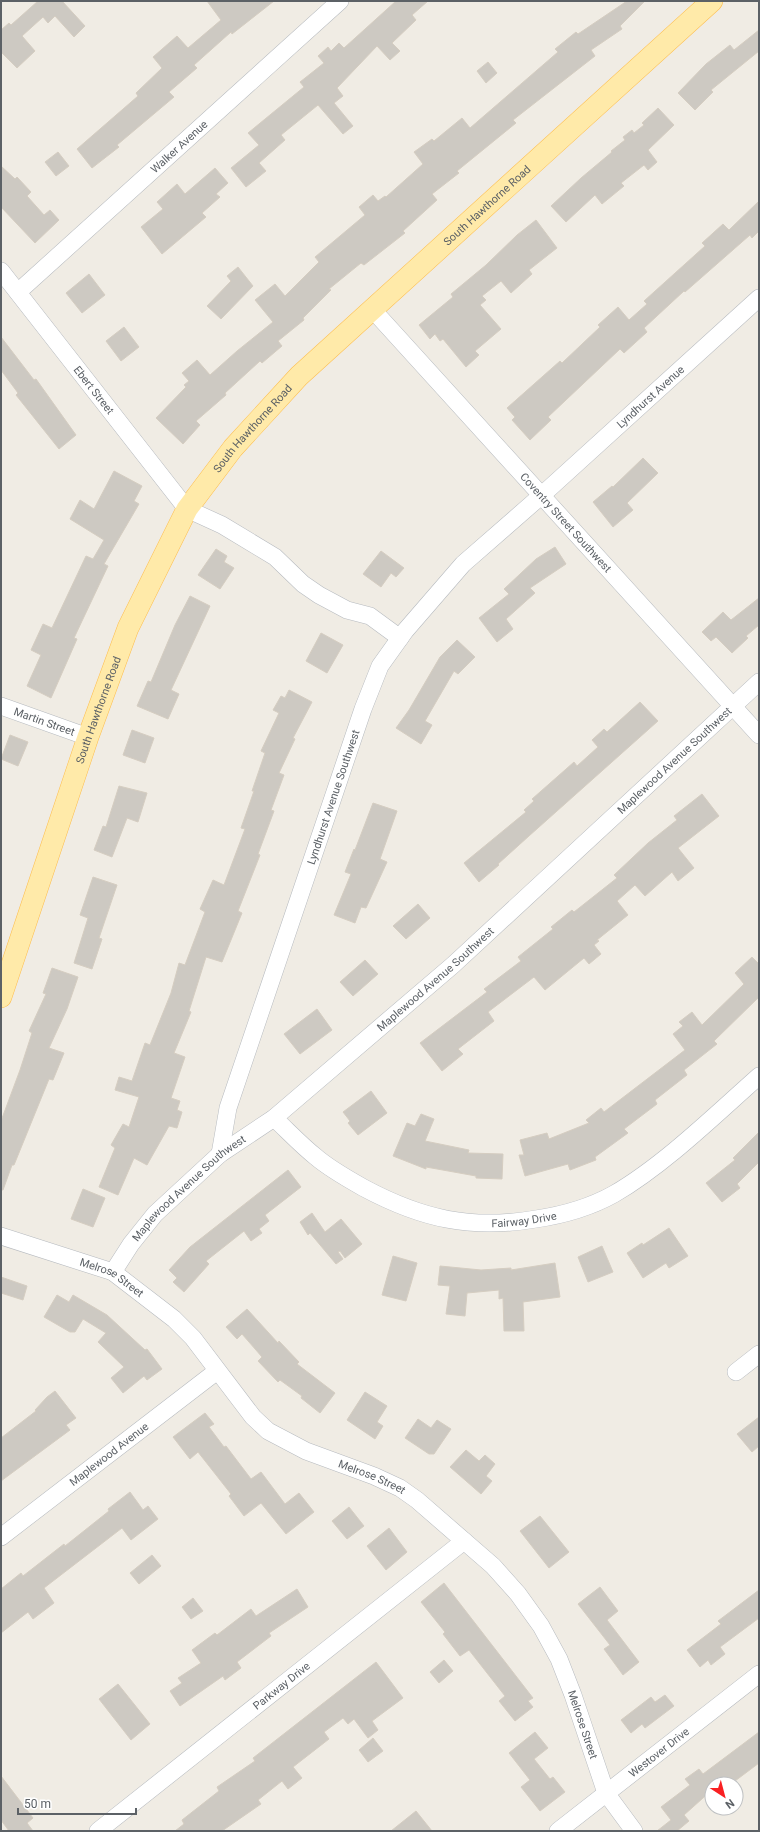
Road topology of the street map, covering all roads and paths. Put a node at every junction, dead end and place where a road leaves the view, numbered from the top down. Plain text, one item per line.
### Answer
1 (340, 1) edge
2 (712, 1) edge
3 (1, 271) edge
4 (18, 292) junction
5 (759, 298) edge
6 (373, 310) junction
7 (542, 495) junction
8 (187, 508) junction
9 (400, 638) junction
10 (759, 682) edge
11 (1, 706) edge
12 (732, 706) junction
13 (759, 736) edge
14 (88, 737) junction
15 (1, 997) edge
16 (759, 1076) edge
17 (274, 1118) junction
18 (220, 1154) junction
19 (1, 1236) edge
20 (113, 1272) junction
21 (759, 1354) edge
22 (217, 1371) junction
23 (736, 1372) dead end
24 (1, 1537) edge
25 (464, 1541) junction
26 (759, 1674) edge
27 (606, 1793) junction
28 (98, 1831) edge
29 (558, 1831) edge
30 (634, 1831) edge

1 - 4 street, Walker Avenue
2 - 6 main road, South Hawthorne Road
3 - 4 street, Ebert Street
4 - 8 street, Ebert Street
5 - 7 street, Lyndhurst Avenue
6 - 7 street, Coventry Street Southwest
6 - 8 main road, South Hawthorne Road
7 - 9 street, Lyndhurst Avenue Southwest
7 - 12 street, Coventry Street Southwest
8 - 9 street
8 - 14 main road, South Hawthorne Road
9 - 18 street, Lyndhurst Avenue Southwest
10 - 12 street, Maplewood Avenue Southwest
11 - 14 street, Martin Street
12 - 13 street, Coventry Street Southwest
12 - 17 street, Maplewood Avenue Southwest
14 - 15 main road, South Hawthorne Road
16 - 17 street, Fairway Drive
17 - 18 street, Maplewood Avenue Southwest
18 - 20 street, Maplewood Avenue Southwest
19 - 20 street, Melrose Street
20 - 22 street, Melrose Street
21 - 23 street
22 - 24 street, Maplewood Avenue
22 - 25 street, Melrose Street
25 - 27 street, Melrose Street
25 - 28 street, Parkway Drive
26 - 27 street, Westover Drive
27 - 29 street, Westover Drive
27 - 30 street, Melrose Street

